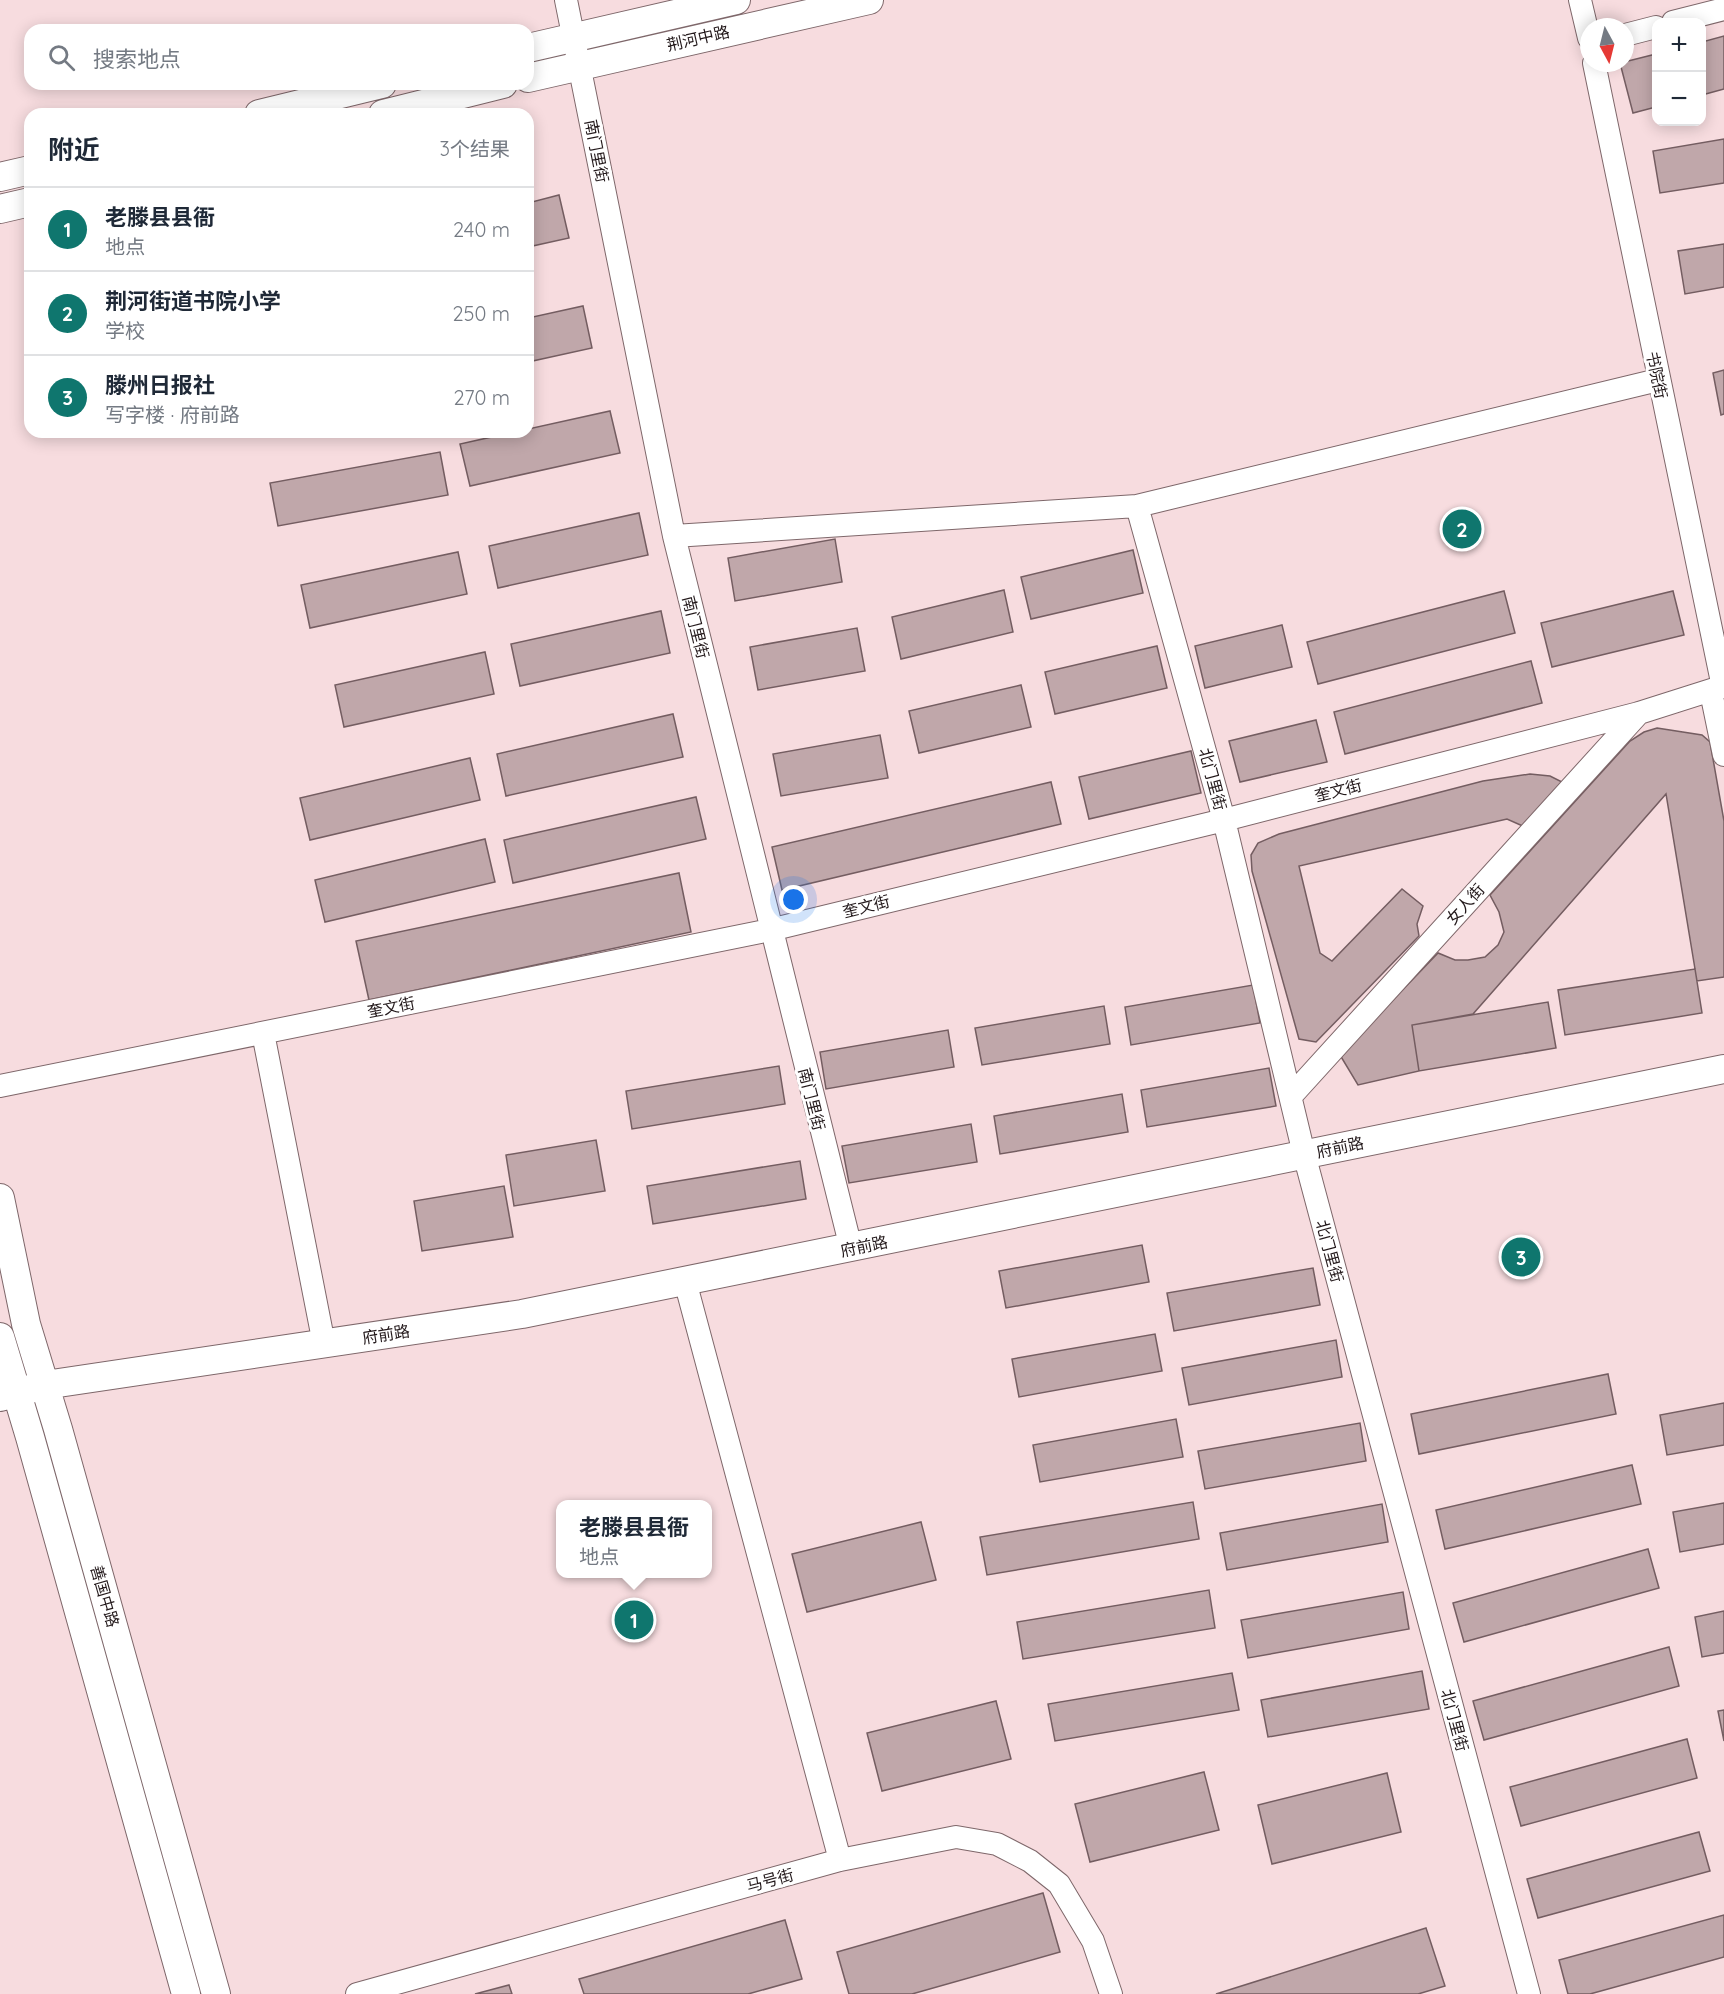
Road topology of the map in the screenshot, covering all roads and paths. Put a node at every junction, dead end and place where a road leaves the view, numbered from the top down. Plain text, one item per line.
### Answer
1 (566, 0) edge
2 (736, 0) edge
3 (869, 0) edge
4 (1580, 0) edge
5 (1724, 9) edge
6 (1584, 18) edge
7 (1688, 18) edge
8 (1652, 28) edge
9 (1634, 33) edge
10 (574, 37) junction
11 (534, 47) edge
12 (579, 65) junction
13 (1596, 72) edge
14 (534, 76) edge
15 (358, 90) edge
16 (479, 90) edge
17 (284, 108) edge
18 (407, 108) edge
19 (24, 171) edge
20 (0, 177) edge
21 (24, 203) edge
22 (0, 209) edge
23 (1658, 380) junction
24 (1137, 506) junction
25 (674, 536) junction
26 (1719, 688) edge
27 (1639, 713) junction
28 (1724, 755) edge
29 (1224, 820) junction
30 (770, 930) junction
31 (263, 1033) junction
32 (1724, 1069) edge
33 (0, 1086) edge
34 (1292, 1095) junction
35 (1304, 1154) junction
36 (0, 1197) edge
37 (850, 1248) junction
38 (685, 1281) junction
39 (0, 1337) edge
40 (324, 1344) junction
41 (45, 1385) junction
42 (9, 1396) edge
43 (840, 1860) junction
44 (186, 1994) edge
45 (216, 1994) edge
46 (357, 1994) edge
47 (1111, 1994) edge
48 (1529, 1994) edge

1 - 10 street, 南门里街
2 - 10 main road, 荆河中路
3 - 12 main road, 荆河中路
4 - 6 street
5 - 7 street
8 - 9 street
10 - 11 main road, 荆河中路
10 - 12 street, 南门里街
12 - 14 main road, 荆河中路
12 - 25 street, 南门里街
13 - 23 street, 书院街
15 - 17 main road
16 - 18 main road
19 - 20 main road
21 - 22 main road
23 - 24 street
23 - 26 street, 书院街
24 - 25 street
24 - 29 street, 北门里街
25 - 30 street, 南门里街
26 - 27 street, 奎文街
26 - 28 street, 书院街
27 - 29 street, 奎文街
27 - 34 street, 女人街
29 - 30 street, 奎文街
29 - 34 street, 北门里街
30 - 31 street, 奎文街
30 - 37 street, 南门里街
31 - 33 street, 奎文街
31 - 40 street
32 - 35 main road, 府前路
34 - 35 street, 北门里街
35 - 37 main road, 府前路
35 - 48 street, 北门里街
36 - 41 main road, 善国中路
37 - 38 main road, 府前路
38 - 40 main road, 府前路
38 - 43 street
39 - 42 main road, 善国中路
40 - 41 main road, 府前路
41 - 42 main road, 府前路
41 - 45 main road, 善国中路
42 - 44 main road, 善国中路
43 - 46 street, 马号街
43 - 47 street, 马号街

